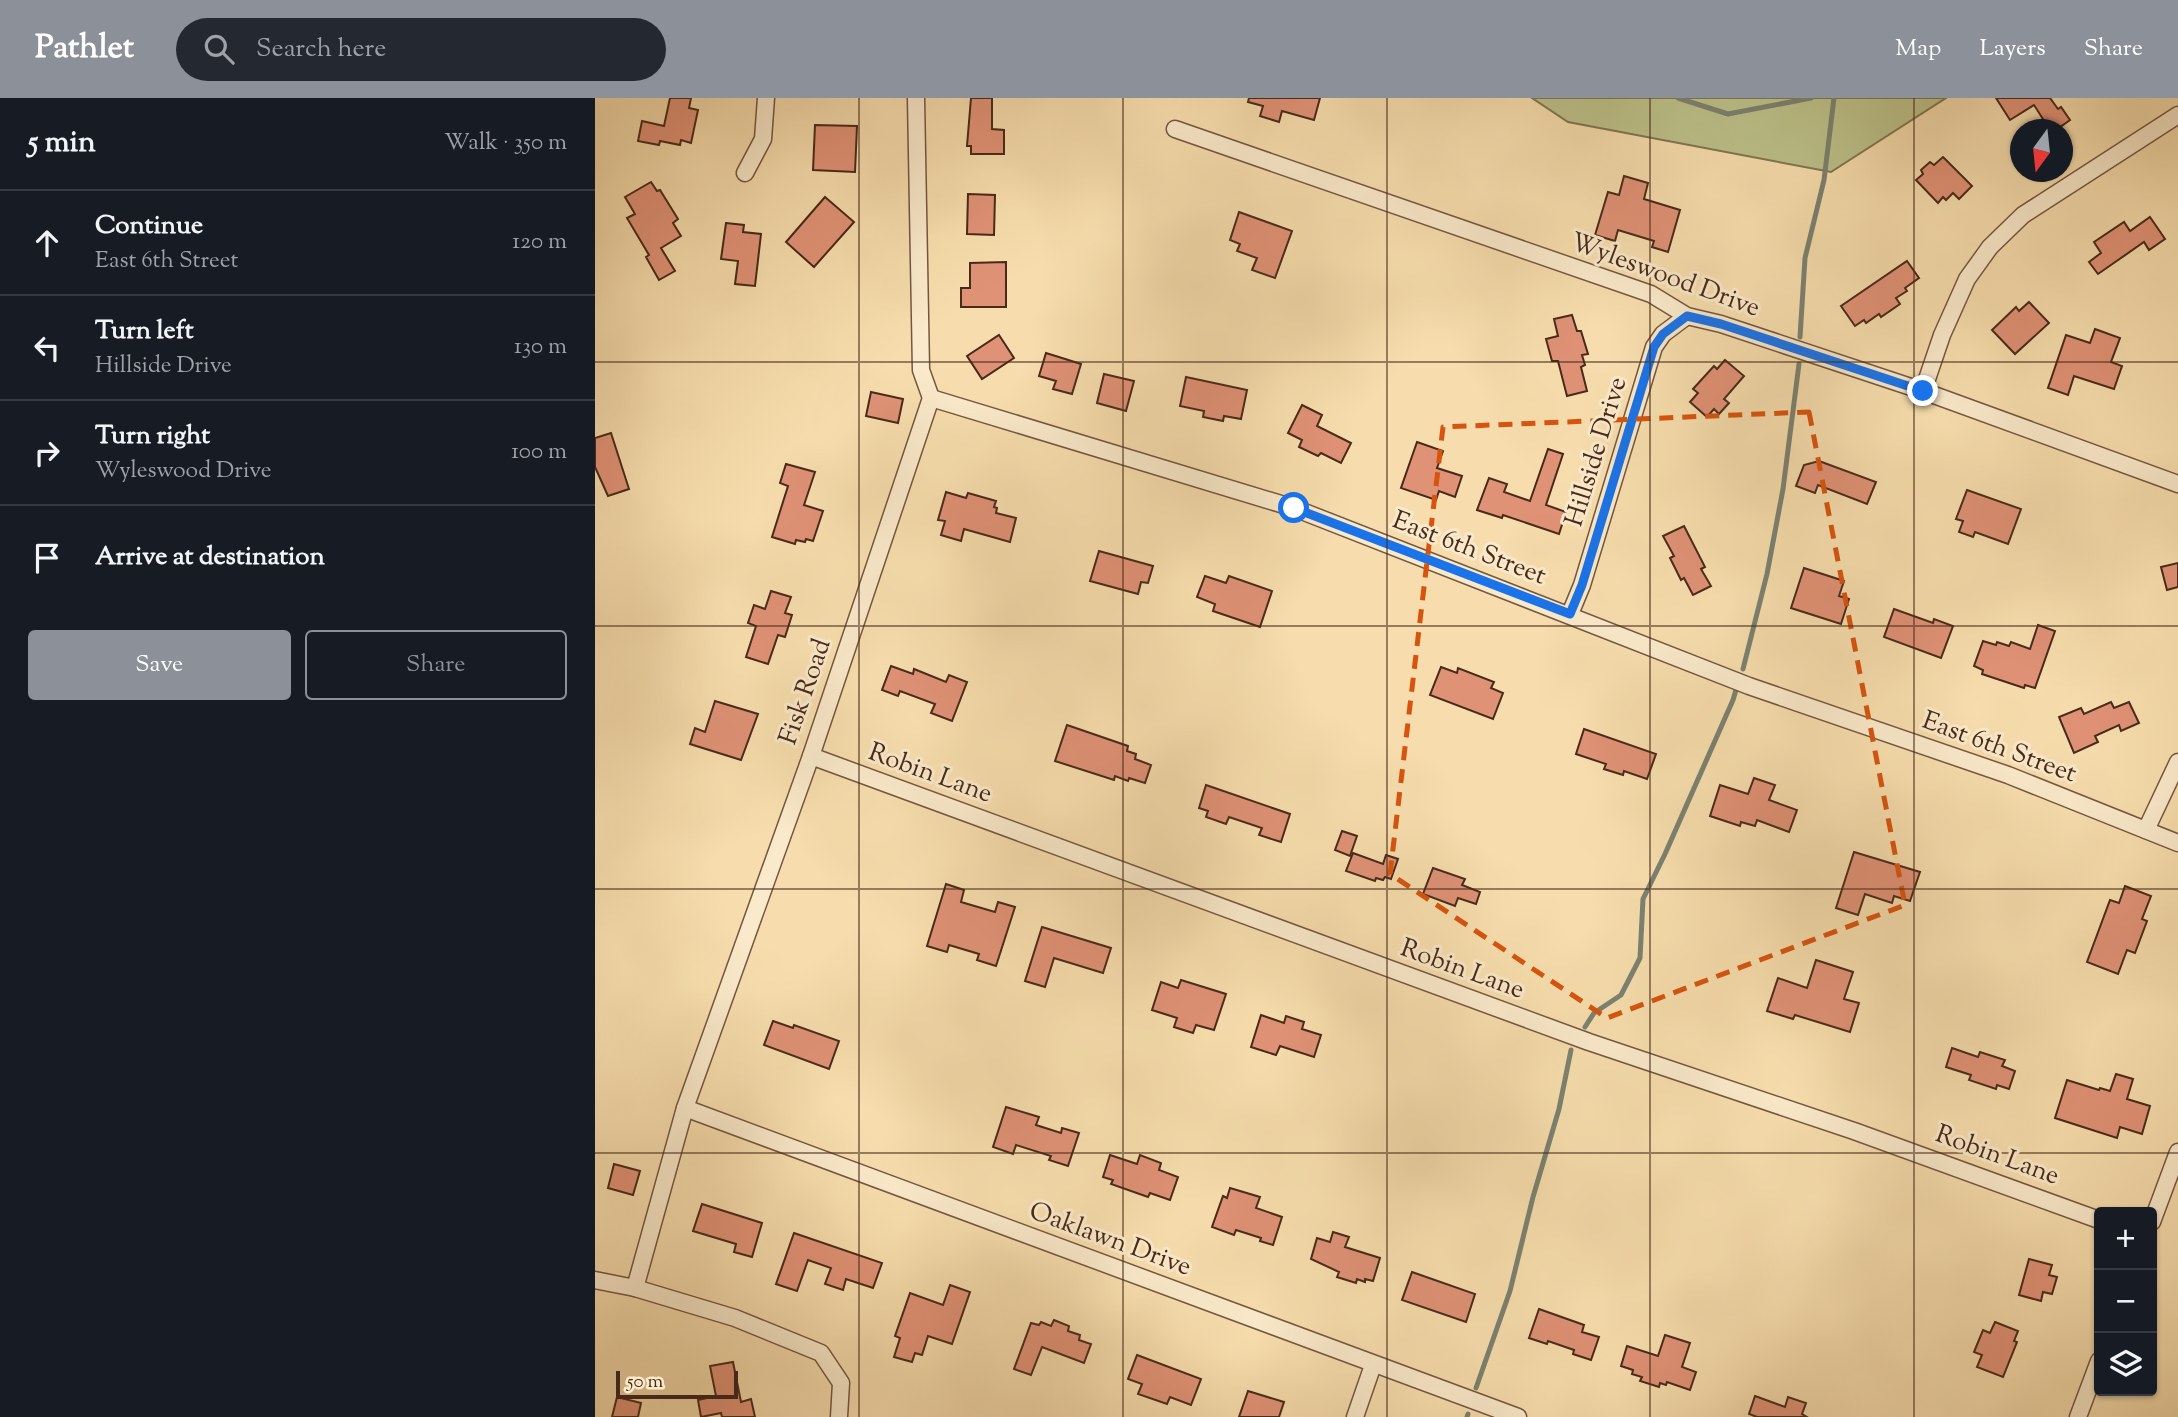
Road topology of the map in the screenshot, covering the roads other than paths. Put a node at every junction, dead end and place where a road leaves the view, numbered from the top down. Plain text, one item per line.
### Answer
1 (766, 98) edge
2 (916, 98) edge
3 (2178, 115) edge
4 (1175, 128) dead end
5 (745, 173) dead end
6 (1687, 316) junction
7 (1923, 391) junction
8 (931, 398) junction
9 (2178, 484) edge
10 (1570, 614) junction
11 (811, 756) junction
12 (2178, 762) edge
13 (2146, 830) junction
14 (2178, 843) edge
15 (685, 1108) junction
16 (2178, 1152) edge
17 (2157, 1209) edge
18 (2094, 1218) edge
19 (595, 1280) edge
20 (635, 1288) junction
21 (1373, 1365) junction
22 (2094, 1374) edge
23 (839, 1417) edge
24 (1355, 1417) edge
25 (1518, 1417) edge
26 (2078, 1417) edge

1 - 5 street
2 - 8 street
3 - 7 street
4 - 6 street, Wyleswood Drive
6 - 7 street, Wyleswood Drive
6 - 10 street, Hillside Drive
7 - 9 street, Wyleswood Drive
8 - 10 street, East 6th Street
8 - 11 street, Fisk Road
10 - 13 street, East 6th Street
11 - 15 street, Fisk Road
11 - 18 street, Robin Lane
12 - 13 street
13 - 14 street, East 6th Street
15 - 20 street, Fisk Road
15 - 21 street, Oaklawn Drive
16 - 17 street
19 - 20 street
20 - 23 street
21 - 24 street
21 - 25 street, Oaklawn Drive
22 - 26 street

